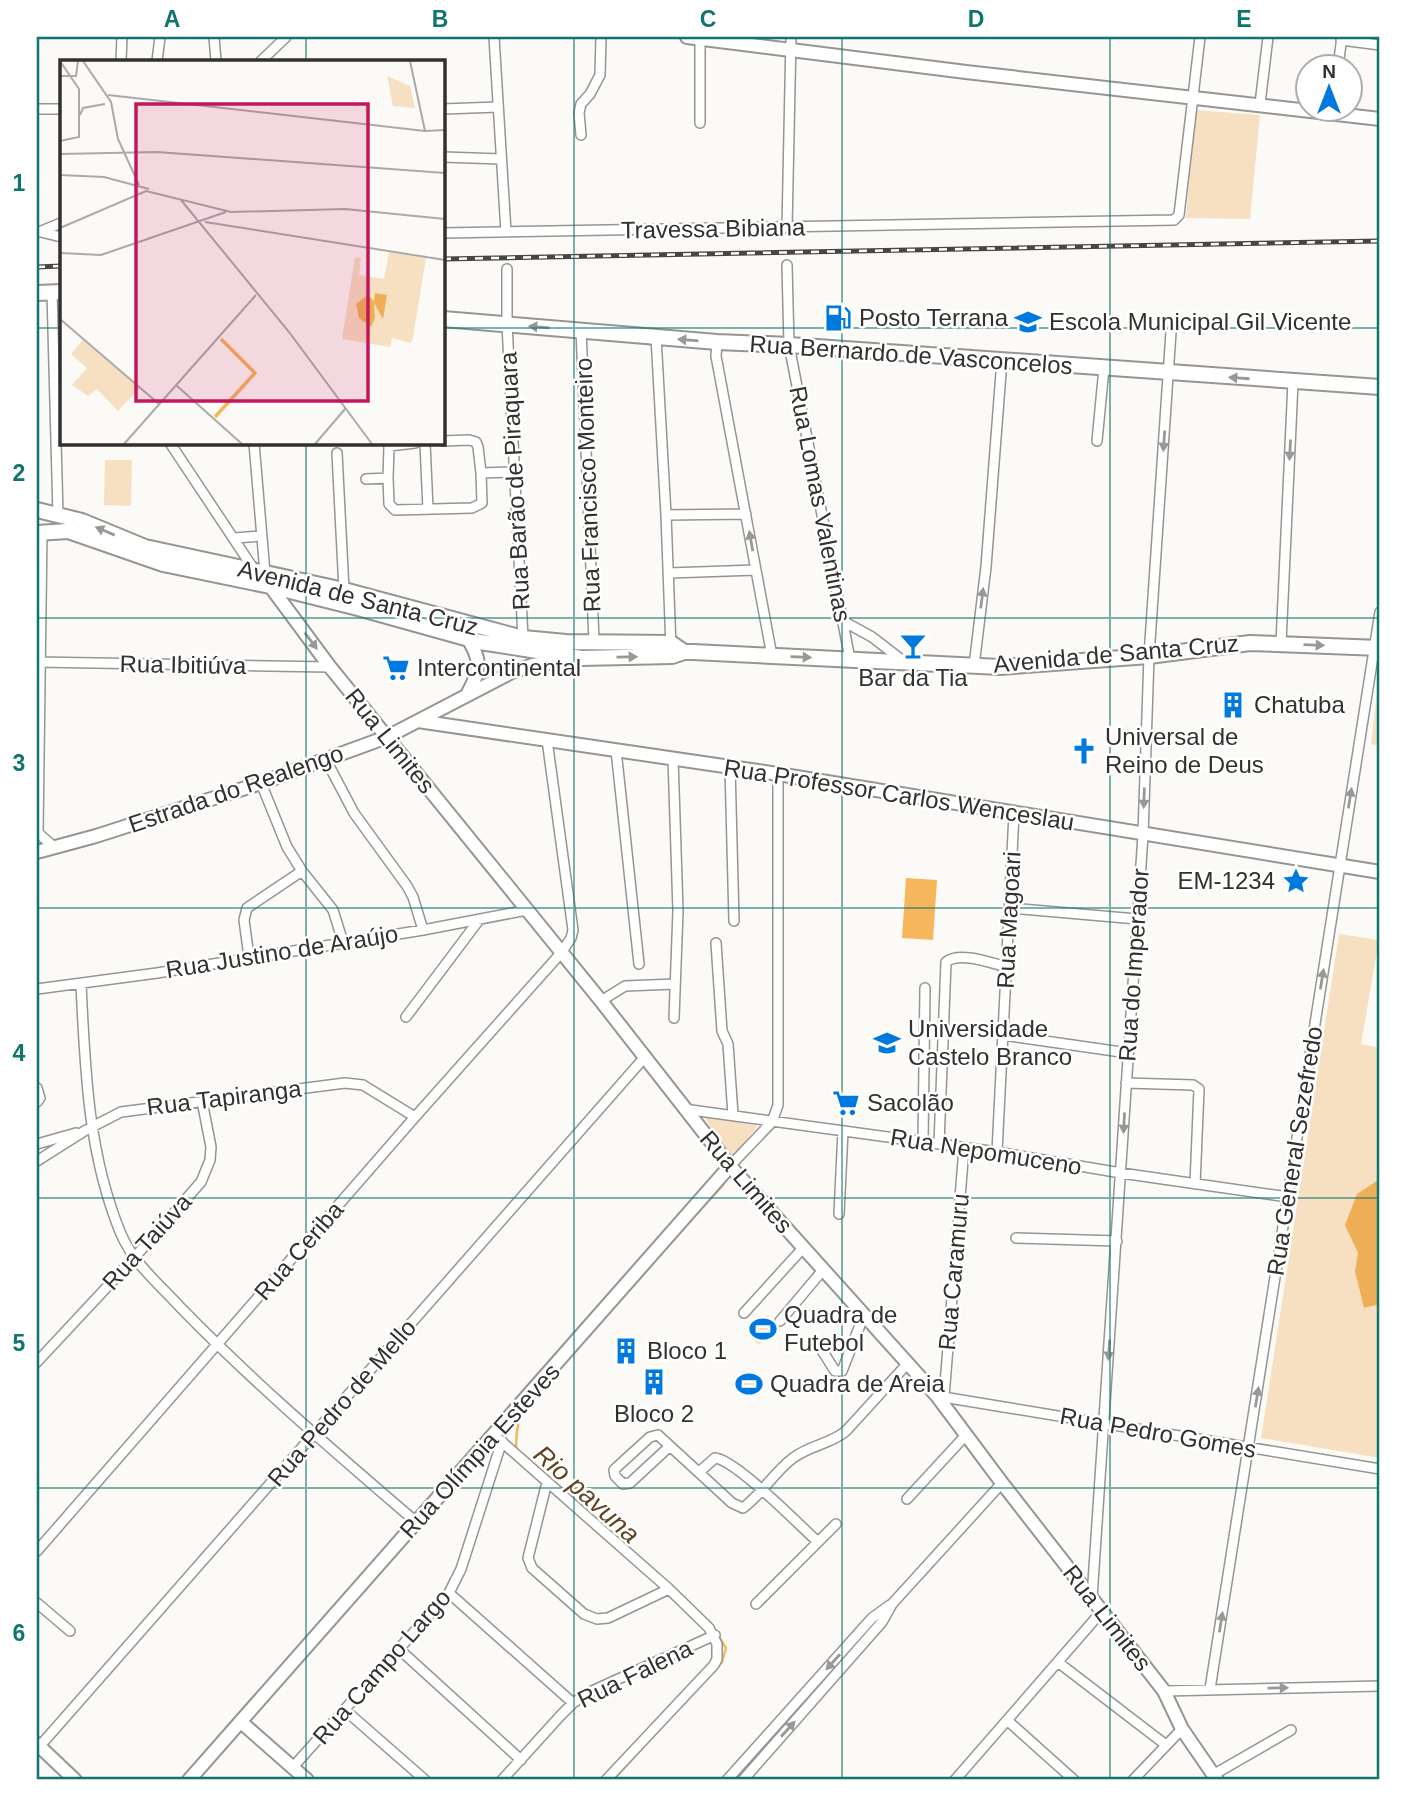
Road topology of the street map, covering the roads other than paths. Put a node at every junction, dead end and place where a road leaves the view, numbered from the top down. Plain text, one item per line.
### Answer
1 (122, 37) edge
2 (160, 37) edge
3 (214, 37) edge
4 (286, 37) edge
5 (494, 37) edge
6 (601, 37) edge
7 (1200, 37) edge
8 (1268, 37) edge
9 (693, 38) edge
10 (1341, 38) edge
11 (732, 39) edge
12 (791, 43) edge
13 (1380, 44) edge
14 (121, 60) edge
15 (157, 60) edge
16 (216, 60) edge
17 (262, 60) edge
18 (1193, 96) junction
19 (1260, 104) junction
20 (498, 107) junction
21 (1294, 107) edge
22 (37, 108) edge
23 (60, 109) edge
24 (444, 109) edge
25 (699, 123) dead end
26 (581, 135) dead end
27 (444, 157) edge
28 (501, 159) junction
29 (60, 223) edge
30 (787, 228) junction
31 (38, 232) edge
32 (506, 232) junction
33 (444, 233) edge
34 (60, 237) edge
35 (787, 265) dead end
36 (507, 269) dead end
37 (57, 292) edge
38 (37, 293) edge
39 (444, 319) edge
40 (506, 324) junction
41 (581, 330) junction
42 (1171, 332) dead end
43 (656, 337) junction
44 (717, 342) junction
45 (789, 345) junction
46 (999, 360) junction
47 (1104, 368) junction
48 (1169, 373) junction
49 (1293, 382) junction
50 (1380, 387) edge
51 (1097, 440) dead end
52 (444, 442) edge
53 (171, 444) edge
54 (254, 444) edge
55 (406, 444) edge
56 (425, 444) edge
57 (337, 453) dead end
58 (514, 472) junction
59 (481, 474) junction
60 (388, 478) junction
61 (366, 479) dead end
62 (428, 509) junction
63 (37, 510) edge
64 (746, 514) junction
65 (58, 515) junction
66 (666, 515) junction
67 (261, 536) junction
68 (235, 538) junction
69 (40, 539) edge
70 (756, 570) junction
71 (668, 573) junction
72 (263, 577) junction
73 (344, 590) junction
74 (1380, 612) edge
75 (456, 621) junction
76 (842, 621) junction
77 (523, 638) junction
78 (469, 639) junction
79 (594, 641) junction
80 (1281, 643) junction
81 (1378, 647) edge
82 (676, 650) junction
83 (772, 656) junction
84 (1149, 656) junction
85 (581, 658) junction
86 (850, 659) junction
87 (39, 662) edge
88 (904, 662) junction
89 (974, 666) junction
90 (330, 667) junction
91 (467, 694) junction
92 (448, 705) junction
93 (418, 720) junction
94 (454, 726) junction
95 (387, 737) junction
96 (547, 740) junction
97 (616, 750) junction
98 (673, 758) junction
99 (326, 760) junction
100 (730, 767) junction
101 (778, 774) junction
102 (261, 783) junction
103 (1014, 814) junction
104 (37, 833) edge
105 (1143, 835) junction
106 (54, 847) junction
107 (37, 852) edge
108 (1339, 866) junction
109 (302, 872) junction
110 (1380, 872) edge
111 (1010, 908) junction
112 (527, 910) junction
113 (1138, 919) junction
114 (479, 920) junction
115 (734, 921) dead end
116 (423, 930) junction
117 (344, 942) junction
118 (716, 943) dead end
119 (561, 953) junction
120 (249, 957) junction
121 (639, 964) dead end
122 (1007, 967) junction
123 (81, 984) junction
124 (675, 984) junction
125 (925, 988) dead end
126 (37, 989) edge
127 (601, 1001) junction
128 (406, 1017) dead end
129 (674, 1018) dead end
130 (1003, 1035) junction
131 (1128, 1053) junction
132 (644, 1058) junction
133 (1126, 1083) junction
134 (37, 1087) edge
135 (202, 1101) junction
136 (37, 1102) edge
137 (684, 1108) junction
138 (733, 1115) junction
139 (415, 1117) junction
140 (772, 1122) junction
141 (88, 1129) junction
142 (843, 1131) junction
143 (920, 1142) junction
144 (37, 1144) edge
145 (939, 1144) junction
146 (964, 1148) junction
147 (997, 1152) junction
148 (37, 1161) edge
149 (730, 1166) junction
150 (1121, 1173) junction
151 (1195, 1184) junction
152 (1288, 1197) junction
153 (839, 1214) dead end
154 (1016, 1238) dead end
155 (1117, 1241) junction
156 (803, 1248) junction
157 (134, 1258) junction
158 (823, 1270) junction
159 (744, 1313) dead end
160 (780, 1321) dead end
161 (873, 1324) junction
162 (218, 1346) junction
163 (820, 1347) dead end
164 (37, 1362) edge
165 (908, 1363) junction
166 (940, 1396) junction
167 (1103, 1424) junction
168 (314, 1435) junction
169 (966, 1436) junction
170 (498, 1438) junction
171 (670, 1446) junction
172 (1249, 1449) junction
173 (1380, 1469) edge
174 (699, 1472) junction
175 (547, 1482) junction
176 (1002, 1483) junction
177 (761, 1490) junction
178 (907, 1499) dead end
179 (416, 1522) junction
180 (836, 1524) dead end
181 (817, 1541) junction
182 (37, 1551) edge
183 (669, 1589) junction
184 (449, 1593) junction
185 (1092, 1598) junction
186 (37, 1602) edge
187 (756, 1604) dead end
188 (885, 1608) junction
189 (1101, 1611) junction
190 (70, 1631) dead end
191 (715, 1635) junction
192 (399, 1649) junction
193 (1059, 1663) junction
194 (1380, 1686) edge
195 (1210, 1689) junction
196 (1164, 1691) junction
197 (573, 1703) junction
198 (345, 1710) junction
199 (1007, 1721) junction
200 (241, 1722) junction
201 (1182, 1729) junction
202 (1291, 1730) dead end
203 (38, 1745) edge
204 (1166, 1745) junction
205 (521, 1760) junction
206 (293, 1768) junction
207 (1215, 1778) edge
208 (75, 1780) edge
209 (189, 1780) edge
210 (307, 1780) edge
211 (425, 1780) edge
212 (502, 1780) edge
213 (606, 1780) edge
214 (727, 1780) edge
215 (743, 1780) edge
216 (955, 1780) edge
217 (1074, 1780) edge
218 (1133, 1780) edge

1 - 14 street
2 - 15 street
3 - 16 street
4 - 17 street
5 - 20 street
6 - 26 street
7 - 18 street
8 - 19 street
9 - 11 street
9 - 25 street
10 - 13 street
11 - 12 street
12 - 18 street
12 - 30 street
18 - 19 street
18 - 30 street, Travessa Bibiana
19 - 21 street
20 - 24 street
20 - 28 street
22 - 23 street
27 - 28 street
28 - 32 street
29 - 31 street
30 - 32 street, Travessa Bibiana
31 - 34 street
32 - 33 street, Travessa Bibiana
35 - 45 street, Rua Lomas Valentinas
36 - 40 street, Rua Barão de Piraquara
37 - 38 main road
37 - 65 street
39 - 40 main road, Rua Bernardo de Vasconcelos
41 -> 40 main road, Rua Bernardo de Vasconcelos
40 - 58 street, Rua Barão de Piraquara
41 - 43 main road, Rua Bernardo de Vasconcelos
41 - 79 street, Rua Francisco Monteiro
42 - 48 street, Rua do Imperador
44 -> 43 main road, Rua Bernardo de Vasconcelos
43 - 66 street
44 - 45 main road, Rua Bernardo de Vasconcelos
44 - 64 street
45 - 46 main road, Rua Bernardo de Vasconcelos
45 - 76 street, Rua Lomas Valentinas
46 - 47 main road, Rua Bernardo de Vasconcelos
89 -> 46 street
47 - 48 main road, Rua Bernardo de Vasconcelos
47 - 51 street
49 -> 48 main road, Rua Bernardo de Vasconcelos
48 -> 84 street, Rua do Imperador
49 - 50 main road, Rua Bernardo de Vasconcelos
49 -> 80 street
52 - 59 street
53 - 68 street, Rua Limites
54 - 67 street
55 - 60 street
56 - 62 street
57 - 73 street
58 - 59 street
58 - 77 street, Rua Barão de Piraquara
59 - 62 street
60 - 61 street
60 - 62 street
63 - 65 main road, Avenida de Santa Cruz
64 - 66 street
70 -> 64 street
72 -> 65 main road, Avenida de Santa Cruz
66 - 71 street
67 - 68 street
67 - 72 street
68 - 72 street, Rua Limites
69 - 72 main road, Avenida de Santa Cruz
69 - 87 street
70 - 71 street
70 - 83 street
71 - 82 street
72 - 73 main road, Avenida de Santa Cruz
72 - 78 main road, Avenida de Santa Cruz
72 -> 90 street, Rua Limites
73 - 75 main road, Avenida de Santa Cruz
74 - 81 street, Rua General Sezefredo
75 - 77 main road, Avenida de Santa Cruz
75 - 78 street
76 - 86 street, Rua Lomas Valentinas
76 - 88 street
77 - 79 main road, Avenida de Santa Cruz
78 - 85 main road, Avenida de Santa Cruz
78 - 91 street
79 - 82 main road, Avenida de Santa Cruz
80 -> 81 main road, Avenida de Santa Cruz
80 - 84 main road, Avenida de Santa Cruz
108 -> 81 street, Rua General Sezefredo
82 - 83 main road, Avenida de Santa Cruz
85 -> 82 main road, Avenida de Santa Cruz
83 -> 86 main road, Avenida de Santa Cruz
84 - 89 main road, Avenida de Santa Cruz
84 -> 105 street, Rua do Imperador
85 - 91 street, Estrada do Realengo
86 - 88 main road, Avenida de Santa Cruz
87 - 90 street, Rua Ibitiúva
87 - 104 street
88 - 89 main road, Avenida de Santa Cruz
90 - 95 street, Rua Limites
91 - 92 street, Estrada do Realengo
92 - 93 street, Estrada do Realengo
92 - 94 street
93 - 94 street, Rua Professor Carlos Wenceslau
93 - 95 street, Estrada do Realengo
94 - 96 street, Rua Professor Carlos Wenceslau
95 - 99 street, Estrada do Realengo
95 - 112 street, Rua Limites
96 - 97 street, Rua Professor Carlos Wenceslau
96 - 119 street
97 - 98 street, Rua Professor Carlos Wenceslau
97 - 121 street
98 - 100 street, Rua Professor Carlos Wenceslau
98 - 124 street
99 - 102 street, Estrada do Realengo
99 - 116 street
100 - 101 street, Rua Professor Carlos Wenceslau
100 - 115 street
101 - 103 street, Rua Professor Carlos Wenceslau
101 - 140 street
102 - 106 street, Estrada do Realengo
102 - 109 street
103 - 105 street, Rua Professor Carlos Wenceslau
103 - 111 street, Rua Magoari
104 - 106 street
105 - 108 street, Rua Professor Carlos Wenceslau
105 - 113 street, Rua do Imperador
106 - 107 street, Estrada do Realengo
108 - 110 street, Rua Professor Carlos Wenceslau
152 -> 108 street, Rua General Sezefredo
109 - 117 street
109 - 120 street
111 - 113 street
111 - 122 street, Rua Magoari
112 - 114 street, Rua Justino de Araújo
112 - 119 street, Rua Limites
113 - 131 street, Rua do Imperador
114 - 116 street, Rua Justino de Araújo
114 - 128 street
116 - 117 street, Rua Justino de Araújo
117 - 120 street, Rua Justino de Araújo
118 - 138 street
119 - 127 street, Rua Limites
119 - 139 street, Rua Ceriba
120 - 123 street, Rua Justino de Araújo
122 - 130 street, Rua Magoari
122 - 145 street, Rua Magoari
123 - 126 street, Rua Justino de Araújo
123 - 141 street
124 - 127 street
124 - 129 street
125 - 143 street
127 - 132 street, Rua Limites
130 - 131 street
130 - 147 street, Rua Magoari
131 - 133 street, Rua do Imperador
132 - 137 street, Rua Limites
132 - 168 street, Rua Pedro de Mello
133 -> 150 street, Rua do Imperador
133 - 151 street
134 - 136 street
135 - 139 street, Rua Tapiranga
135 - 141 street, Rua Tapiranga
135 - 157 street, Rua Taiúva
137 - 138 street, Rua Nepomuceno
137 - 149 street, Rua Limites
138 - 140 street, Rua Nepomuceno
139 - 162 street, Rua Ceriba
140 - 142 street, Rua Nepomuceno
140 - 149 street, Rua Olímpia Esteves
141 - 144 street
141 - 148 street, Rua Tapiranga
141 - 157 street
142 - 143 street, Rua Nepomuceno
142 - 153 street
143 - 145 street, Rua Nepomuceno
145 - 146 street, Rua Nepomuceno
146 - 147 street, Rua Nepomuceno
146 - 166 street, Rua Caramuru
147 - 150 street, Rua Nepomuceno
149 - 156 street, Rua Limites
149 - 170 street, Rua Olímpia Esteves
150 - 151 street, Rua Nepomuceno
150 - 155 street, Rua do Imperador
151 - 152 street, Rua Nepomuceno
172 -> 152 street, Rua General Sezefredo
154 - 155 street
155 -> 167 street, Rua do Imperador
156 - 158 street, Rua Limites
156 - 159 street
157 - 162 street
157 - 164 street, Rua Taiúva
158 - 160 street
158 - 161 street, Rua Limites
161 - 163 street
161 - 165 street, Rua Limites
162 - 168 street
162 - 182 street, Rua Ceriba
165 - 166 street, Rua Limites
165 - 177 street
166 - 167 street, Rua Pedro Gomes
166 - 169 street, Rua Limites
167 - 172 street, Rua Pedro Gomes
167 - 185 street, Rua do Imperador
168 - 179 street
168 - 203 street, Rua Pedro de Mello
169 - 176 street, Rua Limites
169 - 178 street
170 - 175 street
170 - 179 street, Rua Olímpia Esteves
170 - 184 street, Rua Campo Largo
171 - 171 street
171 - 174 street
172 - 173 street, Rua Pedro Gomes
195 -> 172 street, Rua General Sezefredo
174 - 177 street
174 - 177 street
175 - 183 street
175 - 183 street
176 - 185 street, Rua Limites
176 - 188 street
177 - 181 street
179 - 200 street, Rua Olímpia Esteves
180 - 181 street
181 - 187 street
183 - 191 street
184 - 192 street, Rua Campo Largo
184 - 197 street
185 - 189 street, Rua Limites
186 - 190 street
188 -> 214 street
215 -> 188 street
189 - 193 street
189 - 196 street, Rua Limites
191 - 197 street, Rua Falena
191 - 213 street
192 - 198 street, Rua Campo Largo
192 - 205 street
193 - 199 street
193 - 204 street
195 -> 194 street
195 - 196 street
196 - 201 street, Rua Limites
197 - 205 street, Rua Falena
198 - 206 street, Rua Campo Largo
198 - 211 street
199 - 216 street
199 - 217 street
200 - 206 street
200 - 209 street, Rua Olímpia Esteves
201 - 204 street
201 - 207 street, Rua Limites
202 - 207 street
203 - 208 street
204 - 218 street
205 - 212 street, Rua Falena
206 - 210 street

